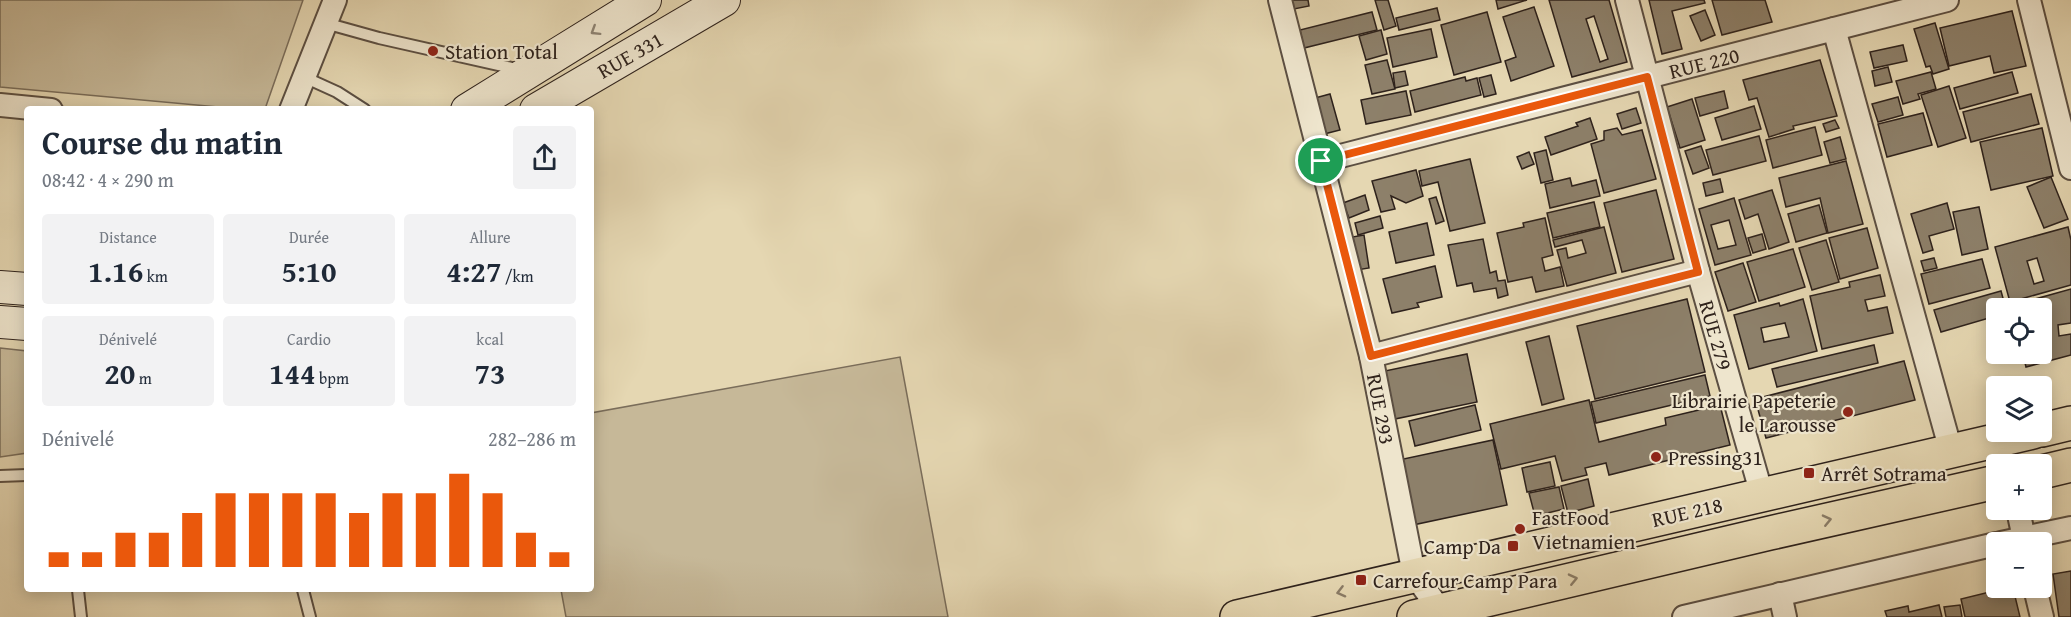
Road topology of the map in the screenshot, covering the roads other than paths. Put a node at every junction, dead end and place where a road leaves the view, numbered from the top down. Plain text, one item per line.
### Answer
1 (334, 0) edge
2 (643, 0) edge
3 (724, 0) edge
4 (1280, 0) edge
5 (1627, 0) edge
6 (1947, 0) edge
7 (2029, 0) edge
8 (325, 23) junction
9 (1834, 29) junction
10 (528, 72) junction
11 (304, 77) junction
12 (1647, 77) junction
13 (0, 105) edge
14 (293, 106) edge
15 (359, 106) edge
16 (473, 106) edge
17 (543, 106) edge
18 (24, 107) edge
19 (1321, 161) junction
20 (2071, 168) edge
21 (1698, 272) junction
22 (0, 287) edge
23 (24, 289) edge
24 (0, 322) edge
25 (24, 324) edge
26 (1371, 356) junction
27 (2071, 423) edge
28 (2052, 428) edge
29 (1989, 442) edge
30 (1951, 451) junction
31 (2071, 465) edge
32 (2052, 470) edge
33 (24, 475) edge
34 (0, 476) edge
35 (1986, 484) edge
36 (1762, 495) junction
37 (2071, 528) edge
38 (2052, 533) edge
39 (1986, 546) edge
40 (1414, 574) junction
41 (78, 592) edge
42 (304, 592) edge
43 (1780, 594) junction
44 (2037, 598) edge
45 (1432, 615) edge
46 (81, 617) edge
47 (310, 617) edge
48 (1237, 617) edge
49 (1684, 617) edge
50 (1785, 617) edge
51 (2042, 617) edge

1 - 8 street
2 -> 10 street, RUE 331
3 - 17 street, RUE 331
4 - 19 street, RUE 293
5 - 12 street, RUE 279
6 - 9 street, RUE 220
7 - 20 street
8 - 10 lane
8 - 11 street
9 - 12 street, RUE 220
9 - 30 street
10 - 16 street, RUE 331
11 - 14 street
11 - 15 lane
12 - 19 street, RUE 220
12 - 21 street, RUE 279
13 - 18 street
19 - 26 street, RUE 293
21 - 26 street
21 - 36 street, RUE 279
22 - 23 street
24 - 25 street
26 - 40 street, RUE 293
27 - 28 highway
29 - 30 highway, RUE 218
30 - 36 highway, RUE 218
31 - 32 highway
33 - 34 lane
45 -> 35 highway, RUE 218
36 - 40 highway, RUE 218
37 - 38 street
39 - 43 street
40 - 45 street
40 -> 48 highway, RUE 218
41 - 46 lane
42 - 47 lane
43 - 49 street
43 - 50 street
44 - 51 street

